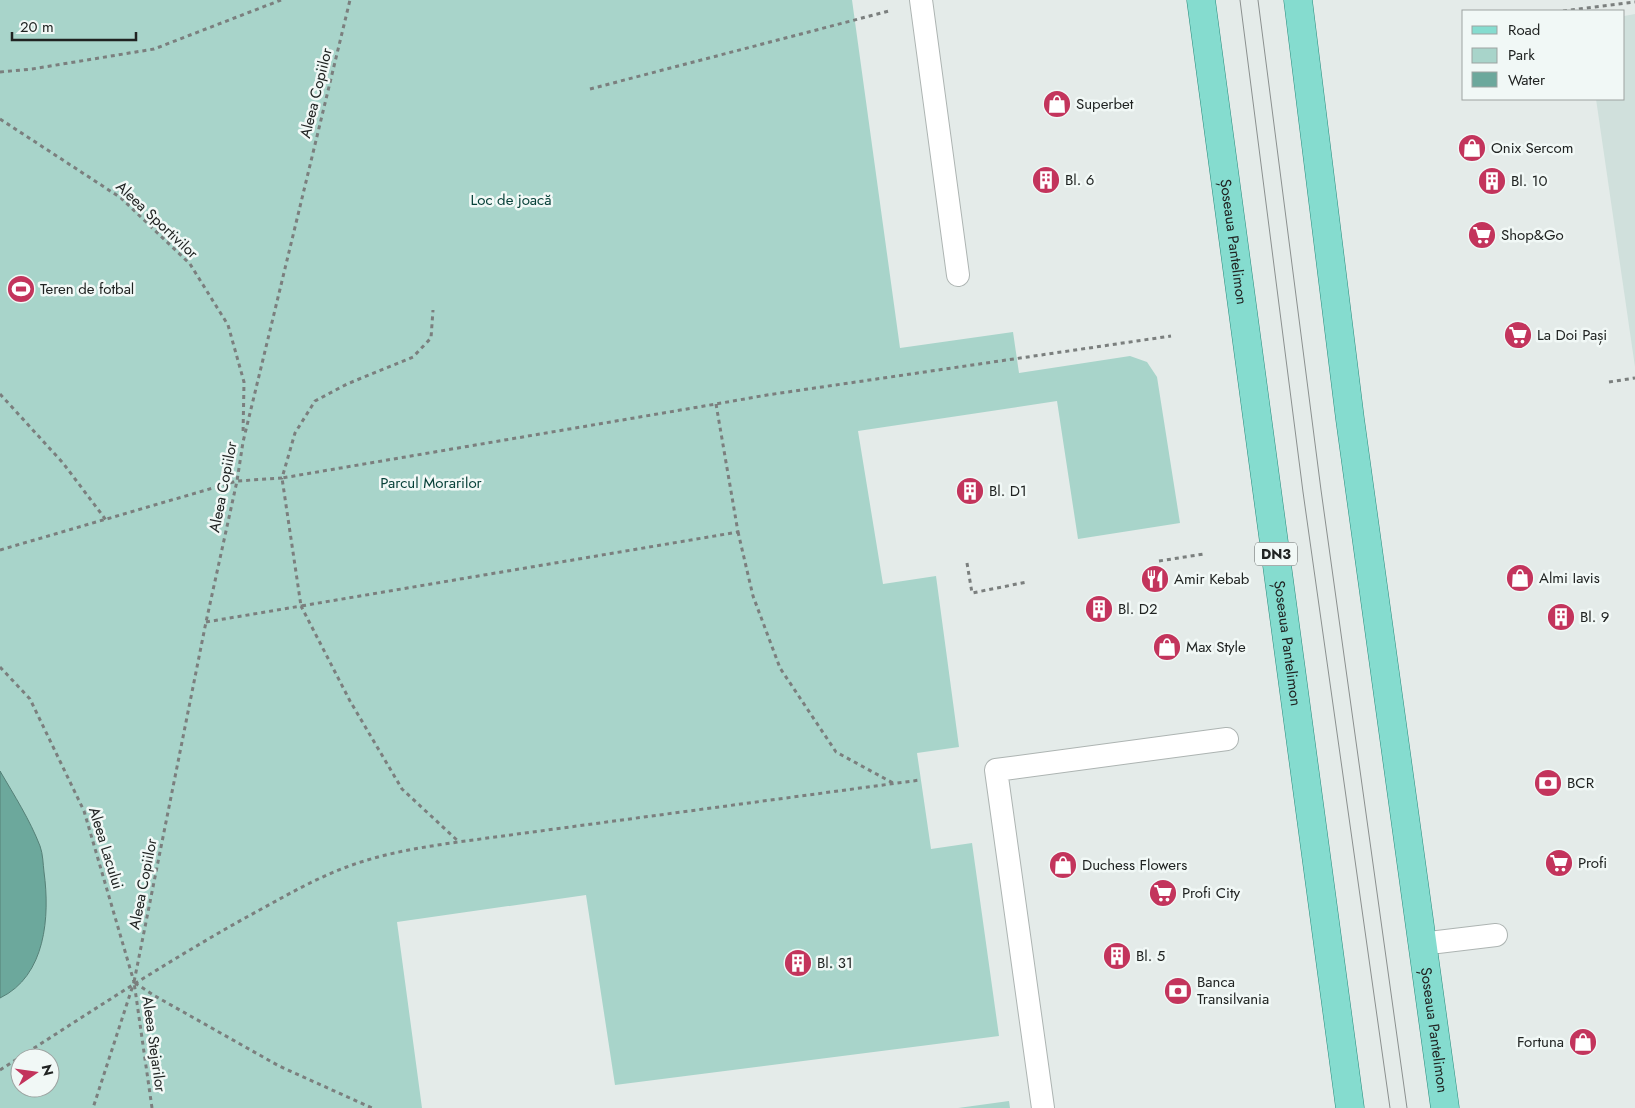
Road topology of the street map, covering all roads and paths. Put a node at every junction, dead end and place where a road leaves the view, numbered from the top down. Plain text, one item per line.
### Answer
1 (281, 0) edge
2 (350, 0) edge
3 (1201, 0) edge
4 (1298, 0) edge
5 (921, 1) edge
6 (1635, 2) edge
7 (1571, 10) edge
8 (0, 72) edge
9 (590, 89) dead end
10 (0, 119) edge
11 (958, 275) dead end
12 (433, 310) dead end
13 (1171, 336) dead end
14 (1635, 378) edge
15 (1609, 382) dead end
16 (0, 394) edge
17 (716, 404) junction
18 (243, 442) junction
19 (282, 478) junction
20 (237, 481) junction
21 (106, 520) junction
22 (738, 532) junction
23 (0, 550) edge
24 (1204, 554) dead end
25 (1160, 561) dead end
26 (968, 563) dead end
27 (1027, 582) dead end
28 (301, 606) junction
29 (206, 622) junction
30 (0, 667) edge
31 (1227, 739) dead end
32 (920, 780) dead end
33 (894, 784) junction
34 (458, 842) junction
35 (1496, 935) dead end
36 (1421, 944) junction
37 (134, 982) junction
38 (0, 1070) edge
39 (93, 1108) edge
40 (152, 1108) edge
41 (372, 1108) edge
42 (1042, 1108) edge
43 (1350, 1108) edge
44 (1445, 1108) edge

1 - 8 path
2 - 18 path, Aleea Copiilor
3 - 43 main road, Șoseaua Pantelimon / DN3
4 - 36 main road, Șoseaua Pantelimon
5 - 9 path
5 - 11 lane
6 - 7 path
10 - 18 path, Aleea Sportivilor
12 - 19 path
13 - 17 path
14 - 15 path
16 - 21 path
17 - 19 path
17 - 22 path
18 - 20 path, Aleea Copiilor
19 - 20 path
19 - 28 path
20 - 21 path
20 - 29 path, Aleea Copiilor
21 - 23 path
22 - 28 path
22 - 33 path
24 - 25 path
26 - 27 path
28 - 29 path
28 - 34 path
29 - 37 path, Aleea Copiilor
30 - 37 path, Aleea Lacului
31 - 42 lane
32 - 33 path
33 - 34 path
34 - 37 path
35 - 36 lane
36 - 44 main road, Șoseaua Pantelimon
37 - 38 path
37 - 39 path
37 - 40 path, Aleea Stejarilor
37 - 41 path

